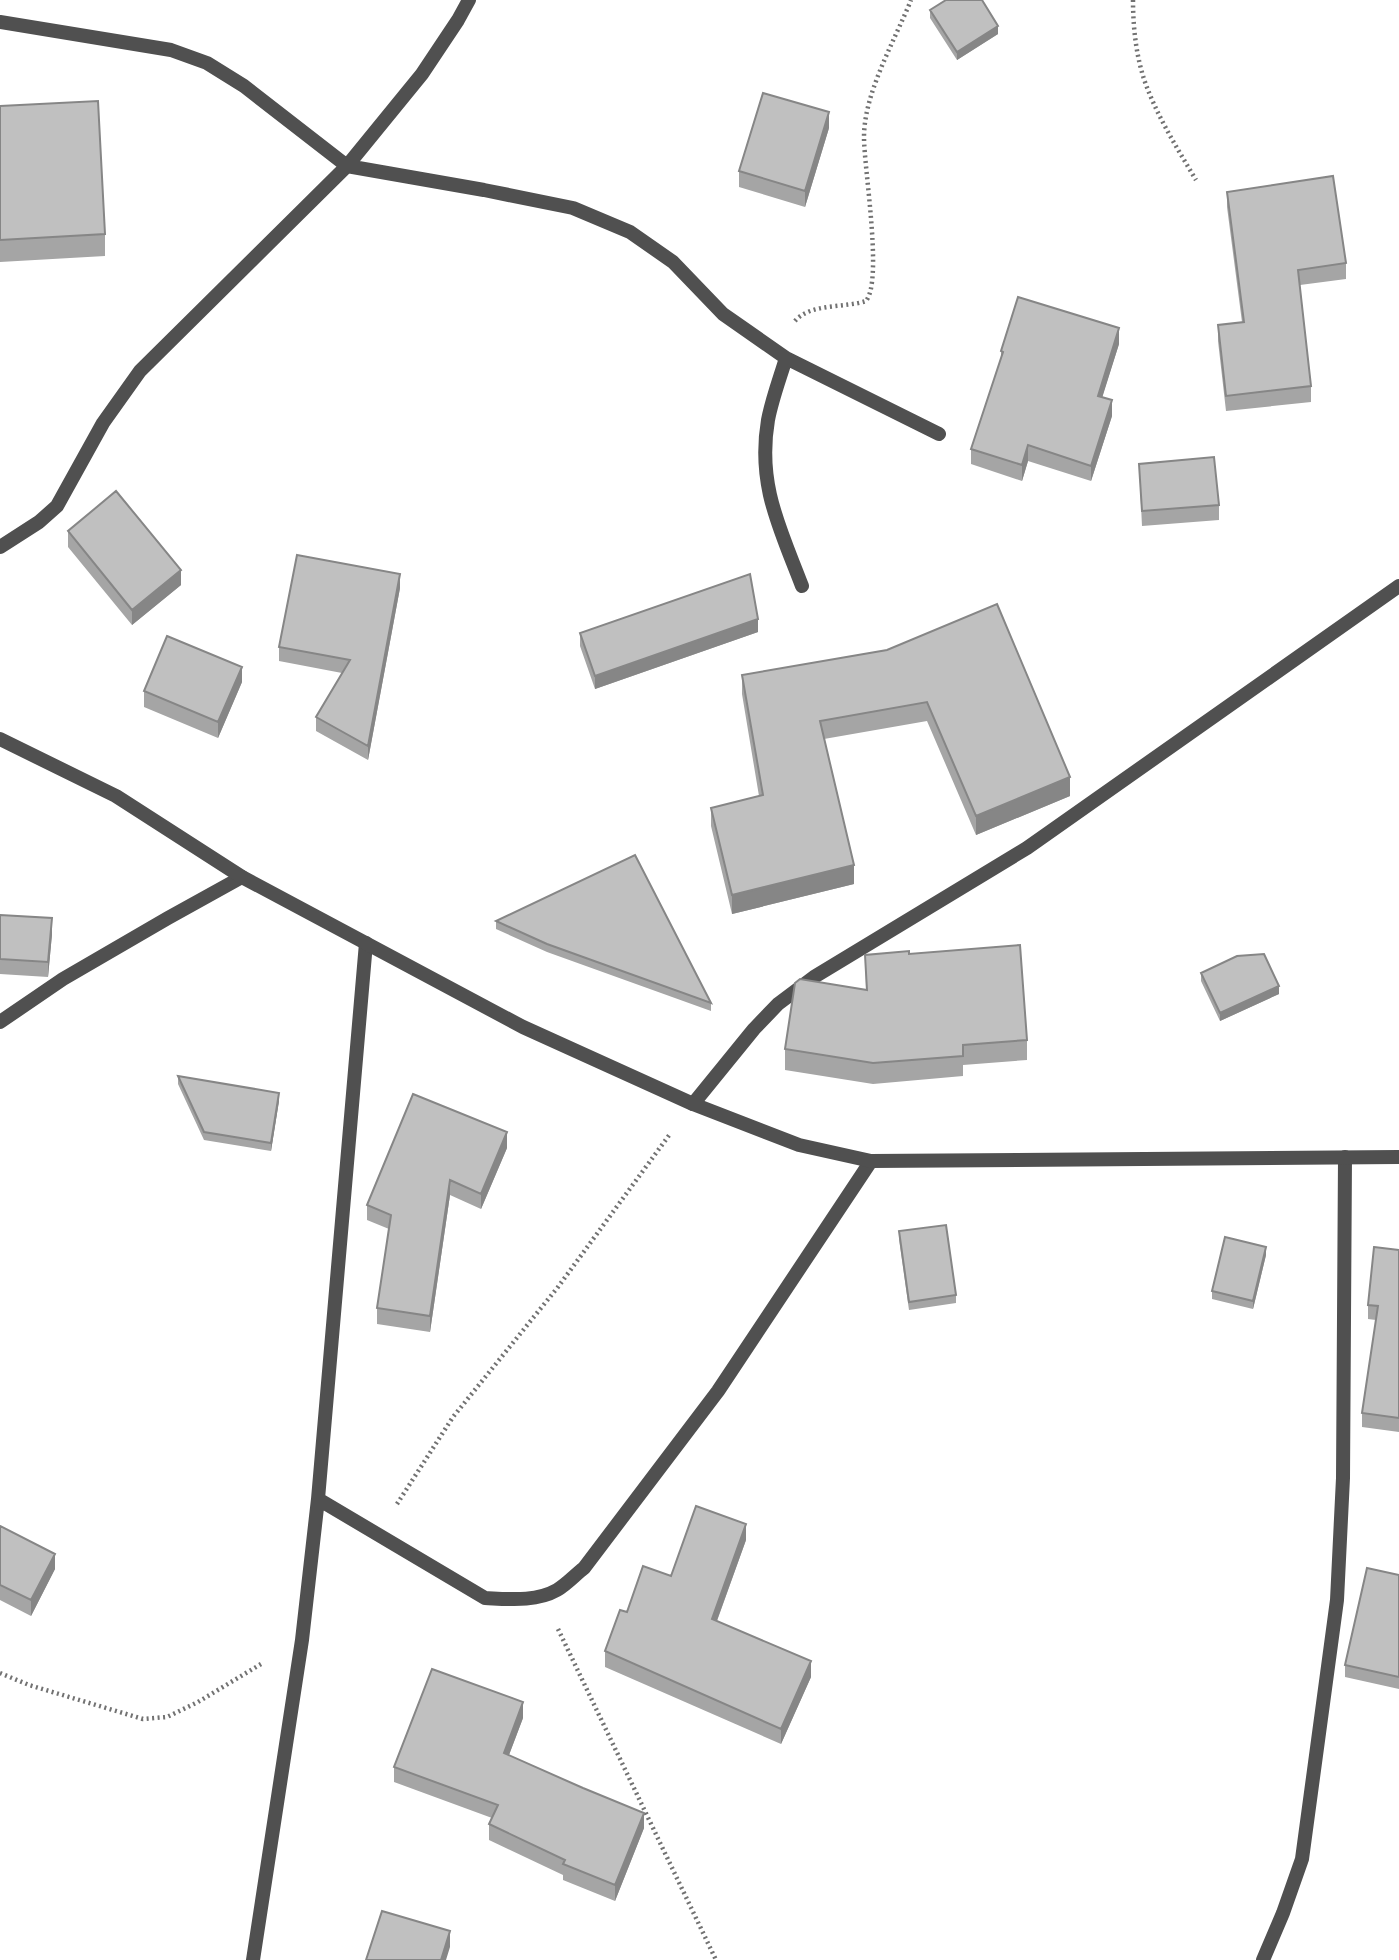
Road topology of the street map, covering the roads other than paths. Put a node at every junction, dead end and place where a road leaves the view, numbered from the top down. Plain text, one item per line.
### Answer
1 (469, 0) edge
2 (0, 22) edge
3 (347, 166) junction
4 (786, 358) junction
5 (939, 435) dead end
6 (0, 547) edge
7 (802, 586) dead end
8 (1399, 586) edge
9 (0, 739) edge
10 (242, 877) junction
11 (366, 943) junction
12 (0, 1022) edge
13 (693, 1104) junction
14 (1345, 1157) junction
15 (1399, 1157) edge
16 (871, 1161) junction
17 (318, 1499) junction
18 (253, 1960) edge
19 (1263, 1960) edge

1 - 3 street
2 - 3 street
3 - 4 street
3 - 6 street
4 - 5 street
4 - 7 street
8 - 13 street
9 - 10 street
10 - 11 street
10 - 12 street
11 - 13 street
11 - 17 street
13 - 16 street
14 - 15 street
14 - 16 street
14 - 19 street
16 - 17 street
17 - 18 street

